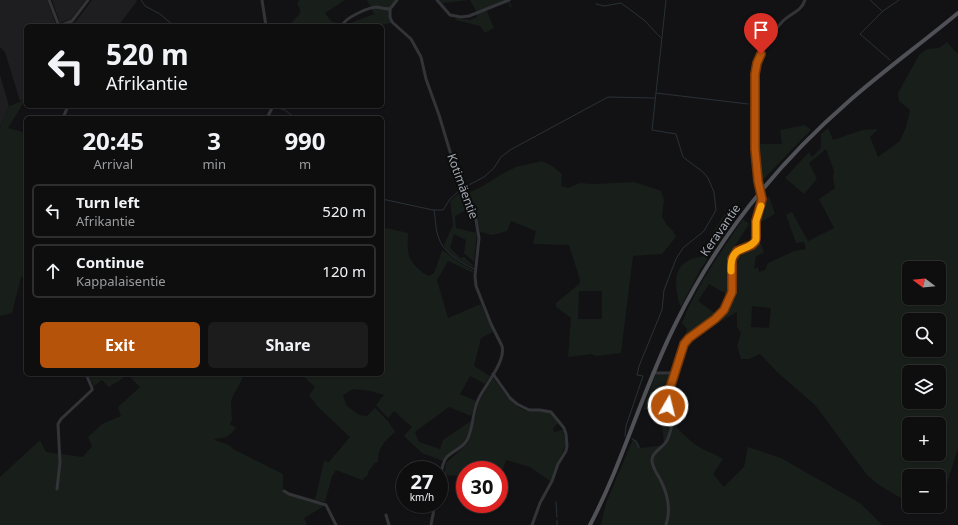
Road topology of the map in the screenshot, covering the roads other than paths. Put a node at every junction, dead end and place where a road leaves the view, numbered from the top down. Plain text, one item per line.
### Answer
1 (49, 0) edge
2 (88, 0) edge
3 (262, 0) edge
4 (397, 0) edge
5 (437, 0) edge
6 (509, 0) edge
7 (805, 0) edge
8 (390, 9) junction
9 (958, 13) edge
10 (58, 24) edge
11 (66, 24) edge
12 (266, 24) edge
13 (343, 24) edge
14 (761, 191) junction
15 (653, 372) junction
16 (675, 373) junction
17 (493, 374) junction
18 (87, 376) edge
19 (445, 461) edge
20 (57, 490) dead end
21 (284, 491) dead end
22 (433, 513) edge
23 (386, 515) dead end
24 (336, 525) edge
25 (389, 525) edge
26 (431, 525) edge
27 (532, 525) edge
28 (590, 525) edge
29 (666, 525) edge

1 - 10 street
2 - 11 street
3 - 12 street
4 - 8 street
5 - 6 street
7 - 14 street
8 - 13 street
8 - 17 street, Kotimäentie
9 - 14 main road, Keravantie
14 - 15 main road, Keravantie
14 - 16 street
15 - 16 street
15 - 28 main road, Keravantie
16 - 29 street
17 - 19 street, Kotimäentie
17 - 27 street
18 - 20 street
21 - 24 street
22 - 26 street
23 - 25 street

